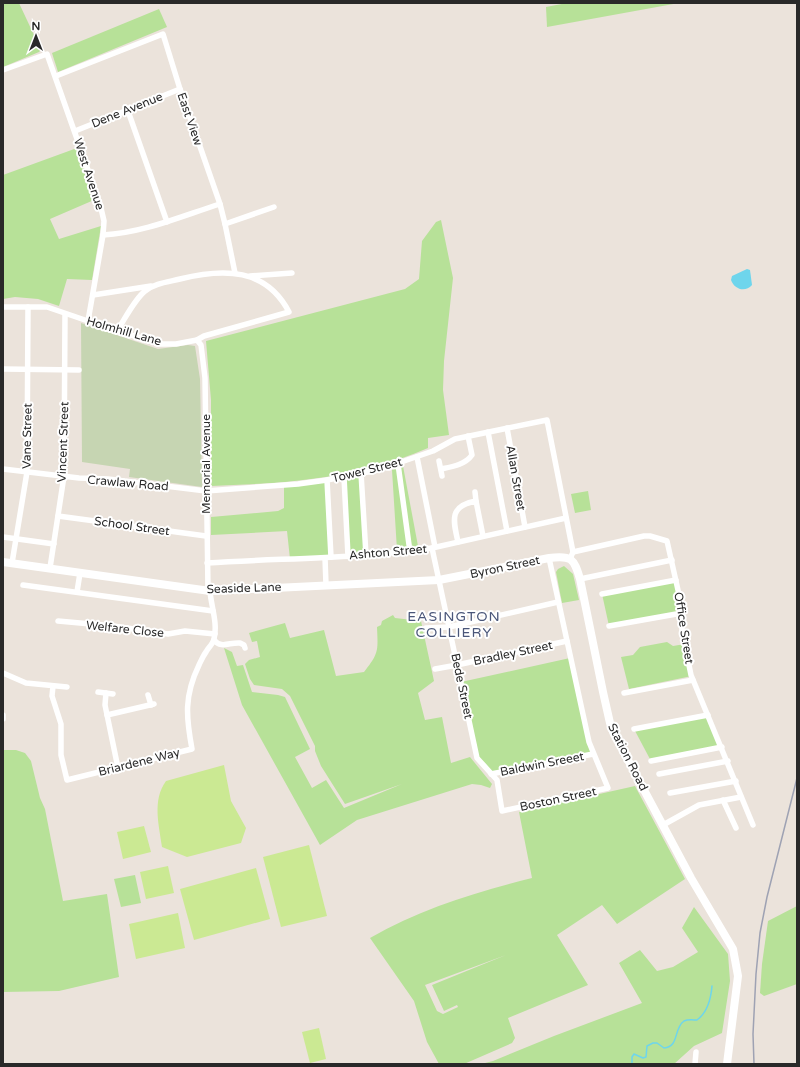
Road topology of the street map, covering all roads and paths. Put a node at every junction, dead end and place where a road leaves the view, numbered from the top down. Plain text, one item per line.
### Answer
1 (3, 70) edge
2 (56, 76) junction
3 (180, 89) junction
4 (128, 111) junction
5 (75, 131) junction
6 (220, 204) junction
7 (274, 207) dead end
8 (167, 222) junction
9 (225, 224) junction
10 (103, 236) junction
11 (235, 273) junction
12 (292, 273) dead end
13 (248, 276) junction
14 (153, 286) junction
15 (93, 295) junction
16 (3, 307) edge
17 (28, 307) junction
18 (65, 314) junction
19 (88, 321) junction
20 (117, 331) junction
21 (197, 340) junction
22 (3, 369) edge
23 (28, 369) junction
24 (65, 370) junction
25 (79, 370) dead end
26 (507, 428) junction
27 (488, 432) junction
28 (468, 436) junction
29 (417, 457) junction
30 (439, 461) dead end
31 (398, 464) junction
32 (3, 469) edge
33 (440, 469) junction
34 (27, 472) junction
35 (361, 473) junction
36 (64, 476) junction
37 (442, 476) dead end
38 (344, 477) junction
39 (327, 480) junction
40 (206, 491) junction
41 (475, 492) dead end
42 (476, 501) junction
43 (58, 516) junction
44 (566, 518) junction
45 (525, 527) junction
46 (507, 531) junction
47 (206, 536) junction
48 (483, 536) junction
49 (3, 537) edge
50 (16, 539) junction
51 (458, 542) junction
52 (54, 544) junction
53 (434, 548) junction
54 (410, 552) junction
55 (366, 555) junction
56 (348, 556) junction
57 (572, 556) junction
58 (328, 557) junction
59 (548, 558) junction
60 (672, 560) junction
61 (3, 562) edge
62 (12, 563) junction
63 (207, 563) junction
64 (50, 568) junction
65 (80, 573) junction
66 (580, 579) junction
67 (439, 580) junction
68 (676, 580) junction
69 (23, 585) dead end
70 (326, 585) junction
71 (209, 590) junction
72 (77, 592) junction
73 (602, 594) dead end
74 (558, 602) junction
75 (213, 611) junction
76 (682, 613) junction
77 (58, 621) dead end
78 (609, 626) dead end
79 (449, 627) junction
80 (426, 628) dead end
81 (214, 637) junction
82 (567, 641) junction
83 (245, 648) dead end
84 (457, 665) junction
85 (435, 669) dead end
86 (4, 676) edge
87 (693, 680) junction
88 (53, 686) junction
89 (67, 687) dead end
90 (98, 692) dead end
91 (106, 693) junction
92 (624, 693) dead end
93 (113, 694) dead end
94 (148, 695) dead end
95 (3, 715) edge
96 (106, 715) junction
97 (708, 715) junction
98 (3, 719) edge
99 (634, 729) dead end
100 (722, 747) junction
101 (593, 754) junction
102 (651, 761) dead end
103 (728, 761) junction
104 (118, 768) junction
105 (491, 774) junction
106 (659, 774) dead end
107 (736, 782) junction
108 (670, 793) dead end
109 (741, 797) junction
110 (723, 800) junction
111 (508, 810) joint
112 (663, 825) junction
113 (753, 825) dead end
114 (736, 828) dead end
115 (696, 1052) dead end
116 (695, 1064) edge
117 (727, 1064) edge

1 - 2 street, West Avenue
2 - 3 street, East View
2 - 5 street, West Avenue
3 - 4 street, Dene Avenue
3 - 6 street, East View
4 - 5 street, Dene Avenue
4 - 8 street
5 - 10 street, West Avenue
6 - 8 street
6 - 9 street, East View
7 - 9 street
8 - 10 street
9 - 11 street, East View
10 - 15 street, West Avenue
11 - 13 street
11 - 14 street
12 - 13 street
13 - 21 street, Holmhill Lane
14 - 15 street
14 - 20 street
15 - 19 street, West Avenue
16 - 17 street, Holmhill Lane
17 - 18 street, Holmhill Lane
17 - 23 street, Vane Street
18 - 19 street, Holmhill Lane
18 - 24 street, Vincent Street
19 - 20 street, Holmhill Lane
20 - 21 street, Holmhill Lane
21 - 40 street, Memorial Avenue
22 - 23 street
23 - 24 street
23 - 34 street, Vane Street
24 - 25 street
24 - 36 street, Vincent Street
26 - 27 street, Tower Street
26 - 44 street, Tower Street
26 - 45 street, Allan Street
27 - 28 street, Tower Street
27 - 46 street
28 - 29 street, Tower Street
28 - 33 street
29 - 31 street, Tower Street
29 - 53 street, Bede Street
30 - 33 street
31 - 35 street, Tower Street
31 - 54 street
32 - 34 street, Crawlaw Road
33 - 37 street
34 - 36 street, Crawlaw Road
34 - 50 street, Vane Street
35 - 38 street, Tower Street
35 - 55 street
36 - 40 street, Crawlaw Road
36 - 43 street, Vincent Street
38 - 39 street, Tower Street
38 - 56 street
39 - 40 street, Tower Street
39 - 58 street
40 - 47 street, Memorial Avenue
41 - 42 street
42 - 48 street
42 - 51 street
43 - 47 street, School Street
43 - 52 street, Vincent Street
44 - 45 street, Ashton Street
44 - 57 street
45 - 46 street, Ashton Street
46 - 48 street, Ashton Street
47 - 63 street, Memorial Avenue
48 - 51 street, Ashton Street
49 - 50 street
50 - 52 street
50 - 62 street, Vane Street
51 - 53 street, Ashton Street
52 - 64 street, Vincent Street
53 - 54 street, Ashton Street
53 - 67 street, Bede Street
54 - 55 street, Ashton Street
55 - 56 street, Ashton Street
56 - 58 street, Ashton Street
57 - 59 main road, Byron Street
57 - 60 street, Office Street
57 - 66 main road, Station Road
58 - 63 street, Ashton Street
58 - 70 street
59 - 67 main road, Byron Street
59 - 74 street
60 - 66 street
60 - 68 street, Office Street
61 - 62 main road, Seaside Lane
62 - 64 main road, Seaside Lane
63 - 71 street, Memorial Avenue
64 - 65 main road, Seaside Lane
65 - 71 main road, Seaside Lane
65 - 72 street
66 - 112 main road, Station Road
67 - 70 main road, Seaside Lane
67 - 79 street, Bede Street
68 - 73 street
68 - 76 street, Office Street
69 - 72 street
70 - 71 main road, Seaside Lane
71 - 75 street, Memorial Avenue
72 - 75 street
74 - 79 street
74 - 82 street
75 - 81 street, Memorial Avenue
76 - 78 street
76 - 87 street, Office Street
77 - 81 street, Welfare Close
79 - 80 street
79 - 84 street, Bede Street
81 - 83 street, Welfare Close
81 - 104 street, Briardene Way
82 - 84 street, Bradley Street
82 - 101 street
84 - 85 street, Bradley Street
84 - 105 street, Bede Street
86 - 88 street
87 - 92 street
87 - 97 street, Office Street
88 - 89 street
88 - 104 street, Briardene Way
90 - 91 street
91 - 93 street
91 - 96 street
94 - 96 street
95 - 98 street
96 - 104 street
97 - 99 street
97 - 100 street, Office Street
100 - 102 street
100 - 103 street, Office Street
101 - 105 street, Baldwin Sreeet
101 - 111 street, Boston Street
103 - 106 street
103 - 107 street, Office Street
105 - 111 street, Bede Street
107 - 108 street
107 - 109 street, Office Street
109 - 110 street
109 - 113 street, Office Street
110 - 112 street
110 - 114 street
112 - 117 main road, Station Road
115 - 116 street

